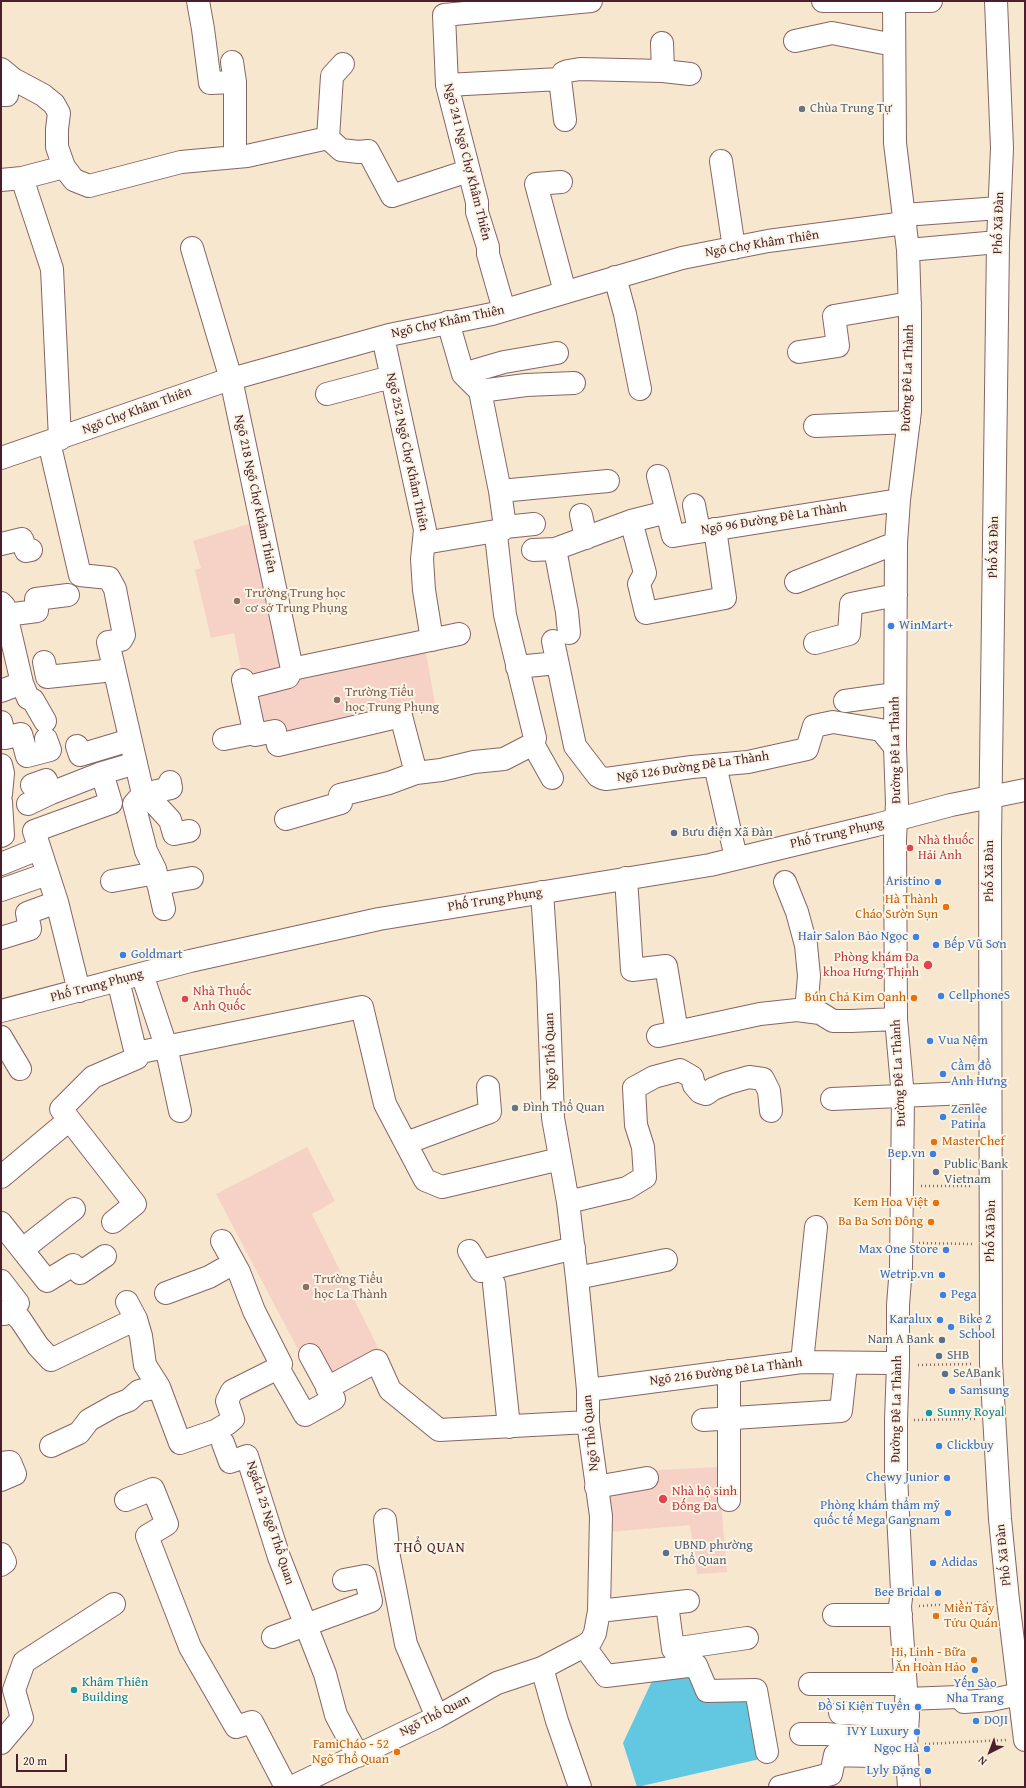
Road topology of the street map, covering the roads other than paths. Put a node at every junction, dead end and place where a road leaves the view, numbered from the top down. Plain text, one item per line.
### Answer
1 (198, 1) edge
2 (591, 1) edge
3 (823, 1) edge
4 (894, 1) edge
5 (931, 1) edge
6 (996, 1) edge
7 (466, 7) edge
8 (795, 40) dead end
9 (662, 43) dead end
10 (894, 45) junction
11 (344, 64) dead end
12 (1, 68) edge
13 (663, 71) junction
14 (690, 74) dead end
15 (560, 79) junction
16 (447, 85) junction
17 (565, 120) dead end
18 (328, 138) junction
19 (235, 158) junction
20 (721, 161) dead end
21 (64, 167) junction
22 (468, 171) junction
23 (11, 179) edge
24 (562, 182) dead end
25 (999, 208) junction
26 (905, 219) junction
27 (998, 242) junction
28 (192, 248) dead end
29 (734, 248) junction
30 (908, 250) junction
31 (615, 277) junction
32 (565, 292) junction
33 (910, 303) junction
34 (504, 310) junction
35 (448, 322) junction
36 (382, 337) junction
37 (799, 352) dead end
38 (557, 353) dead end
39 (463, 374) junction
40 (391, 377) junction
41 (231, 379) junction
42 (574, 383) dead end
43 (640, 389) dead end
44 (480, 392) junction
45 (327, 394) dead end
46 (909, 422) junction
47 (816, 426) dead end
48 (54, 440) junction
49 (1, 458) edge
50 (658, 476) dead end
51 (608, 481) dead end
52 (500, 491) junction
53 (899, 500) junction
54 (694, 505) dead end
55 (667, 512) junction
56 (581, 516) dead end
57 (631, 521) junction
58 (534, 524) dead end
59 (504, 528) junction
60 (707, 530) junction
61 (586, 538) junction
62 (424, 543) junction
63 (896, 543) junction
64 (1, 544) edge
65 (31, 550) dead end
66 (796, 582) dead end
67 (68, 595) dead end
68 (896, 595) junction
69 (459, 634) dead end
70 (7, 635) edge
71 (432, 640) junction
72 (815, 643) dead end
73 (557, 663) junction
74 (517, 667) junction
75 (292, 669) junction
76 (114, 670) junction
77 (1, 691) edge
78 (895, 694) junction
79 (845, 700) dead end
80 (2, 728) edge
81 (254, 733) junction
82 (224, 739) dead end
83 (130, 740) junction
84 (534, 744) junction
85 (77, 746) dead end
86 (895, 747) junction
87 (136, 763) junction
88 (715, 765) junction
89 (102, 773) junction
90 (416, 773) junction
91 (552, 778) dead end
92 (170, 782) dead end
93 (1, 786) edge
94 (1025, 790) edge
95 (37, 794) dead end
96 (144, 794) junction
97 (991, 797) junction
98 (286, 819) dead end
99 (897, 820) junction
100 (189, 831) dead end
101 (1, 836) edge
102 (38, 849) junction
103 (736, 858) junction
104 (1, 864) edge
105 (47, 874) junction
106 (157, 878) junction
107 (192, 878) dead end
108 (626, 878) junction
109 (112, 881) dead end
110 (785, 882) dead end
111 (1, 890) edge
112 (542, 892) junction
113 (57, 902) junction
114 (164, 909) dead end
115 (27, 915) junction
116 (1, 923) edge
117 (1, 938) edge
118 (142, 974) junction
119 (118, 980) junction
120 (79, 991) dead end
121 (1, 1011) edge
122 (806, 1011) junction
123 (896, 1019) junction
124 (1, 1036) edge
125 (166, 1046) junction
126 (136, 1053) junction
127 (20, 1069) dead end
128 (488, 1087) dead end
129 (990, 1092) junction
130 (903, 1097) junction
131 (832, 1099) dead end
132 (180, 1111) dead end
133 (771, 1111) dead end
134 (69, 1120) junction
135 (406, 1143) junction
136 (560, 1159) junction
137 (1, 1177) edge
138 (568, 1202) junction
139 (74, 1209) dead end
140 (113, 1222) dead end
141 (1, 1223) edge
142 (816, 1227) dead end
143 (222, 1241) dead end
144 (574, 1248) junction
145 (23, 1250) junction
146 (469, 1251) dead end
147 (105, 1256) dead end
148 (666, 1260) dead end
149 (234, 1263) junction
150 (577, 1278) junction
151 (1, 1281) edge
152 (494, 1284) dead end
153 (166, 1294) dead end
154 (6, 1313) edge
155 (310, 1356) dead end
156 (802, 1362) junction
157 (846, 1364) junction
158 (895, 1364) junction
159 (278, 1368) junction
160 (729, 1371) junction
161 (158, 1387) junction
162 (328, 1388) junction
163 (588, 1390) junction
164 (730, 1418) junction
165 (703, 1420) dead end
166 (588, 1422) junction
167 (508, 1427) junction
168 (223, 1443) dead end
169 (51, 1446) dead end
170 (1, 1463) edge
171 (647, 1478) dead end
172 (1, 1480) edge
173 (596, 1487) junction
174 (126, 1500) dead end
175 (730, 1500) dead end
176 (385, 1520) dead end
177 (1, 1554) edge
178 (1, 1565) edge
179 (344, 1580) dead end
180 (688, 1601) dead end
181 (114, 1604) dead end
182 (667, 1604) junction
183 (599, 1611) junction
184 (901, 1611) junction
185 (834, 1615) dead end
186 (305, 1626) junction
187 (273, 1637) dead end
188 (747, 1638) dead end
189 (584, 1646) junction
190 (542, 1668) junction
191 (810, 1684) dead end
192 (1020, 1694) junction
193 (840, 1713) dead end
194 (437, 1717) junction
195 (907, 1723) junction
196 (801, 1734) dead end
197 (1025, 1739) edge
198 (1, 1743) edge
199 (767, 1752) dead end
200 (358, 1756) junction
201 (286, 1787) edge
202 (292, 1787) edge
203 (580, 1787) edge
204 (780, 1787) edge
205 (909, 1787) edge

1 - 19 street
2 - 7 street, Ngõ 241 Ngõ Chợ Khâm Thiên
3 - 4 street
4 - 5 street
4 - 10 street, Đường Đê La Thành
6 - 25 street, Phố Xã Đàn
7 - 16 street, Ngõ 241 Ngõ Chợ Khâm Thiên
8 - 10 street
9 - 13 street
10 - 26 street, Đường Đê La Thành
11 - 18 street
12 - 21 street
13 - 14 street
13 - 15 street
15 - 16 street
15 - 17 street
16 - 22 street, Ngõ 241 Ngõ Chợ Khâm Thiên
18 - 19 street
18 - 22 street
19 - 21 street
20 - 29 street
21 - 23 street
22 - 34 street, Ngõ 241 Ngõ Chợ Khâm Thiên
23 - 48 street
24 - 32 street
25 - 26 street, Ngõ Chợ Khâm Thiên
25 - 27 street, Phố Xã Đàn
26 - 29 street, Ngõ Chợ Khâm Thiên
26 - 30 street, Đường Đê La Thành
27 - 30 street
27 - 97 street, Phố Xã Đàn
28 - 41 street, Ngõ 218 Ngõ Chợ Khâm Thiên
29 - 31 street, Ngõ Chợ Khâm Thiên
30 - 33 street, Đường Đê La Thành
31 - 32 street, Ngõ Chợ Khâm Thiên
31 - 43 street
32 - 34 street, Ngõ Chợ Khâm Thiên
33 - 37 street
33 - 46 street, Đường Đê La Thành
34 - 35 street, Ngõ Chợ Khâm Thiên
35 - 36 street, Ngõ Chợ Khâm Thiên
35 - 39 street
36 - 40 street, Ngõ 252 Ngõ Chợ Khâm Thiên
36 - 41 street, Ngõ Chợ Khâm Thiên
38 - 39 street
39 - 44 street
40 - 45 street
40 - 62 street, Ngõ 252 Ngõ Chợ Khâm Thiên
41 - 48 street, Ngõ Chợ Khâm Thiên
41 - 75 street, Ngõ 218 Ngõ Chợ Khâm Thiên
42 - 44 street
44 - 52 street
46 - 47 street
46 - 53 street, Đường Đê La Thành
48 - 49 street, Ngõ Chợ Khâm Thiên
48 - 76 street
50 - 55 street, Ngõ 96 Đường Đê La Thành
51 - 52 street
52 - 59 street
53 - 60 street, Ngõ 96 Đường Đê La Thành
53 - 63 street, Đường Đê La Thành
54 - 60 street
55 - 57 street
55 - 60 street, Ngõ 96 Đường Đê La Thành
56 - 61 street
57 - 60 street
57 - 61 street
58 - 59 street
59 - 62 street
59 - 74 street
61 - 73 street
62 - 71 street, Ngõ 252 Ngõ Chợ Khâm Thiên
63 - 66 street
63 - 68 street, Đường Đê La Thành
64 - 65 street
67 - 70 street
68 - 72 street
68 - 78 street, Đường Đê La Thành
69 - 71 street
70 - 76 street
70 - 77 street
70 - 80 street
71 - 75 street
73 - 74 street
73 - 88 street, Ngõ 126 Đường Đê La Thành
74 - 84 street
75 - 81 street
76 - 83 street
78 - 79 street
78 - 86 street, Đường Đê La Thành
81 - 82 street
81 - 90 street
83 - 85 street
83 - 87 street
84 - 90 street
84 - 91 street
86 - 88 street, Ngõ 126 Đường Đê La Thành
86 - 99 street, Đường Đê La Thành
87 - 89 street
87 - 96 street
88 - 103 street
89 - 95 street
89 - 102 street
90 - 98 street
92 - 96 street
93 - 101 street
94 - 97 street, Phố Trung Phụng
96 - 100 street
96 - 106 street
97 - 99 street, Phố Trung Phụng
97 - 129 street, Phố Xã Đàn
99 - 103 street, Phố Trung Phụng
99 - 123 street, Đường Đê La Thành
102 - 104 street
102 - 105 street
103 - 108 street, Phố Trung Phụng
105 - 111 street
105 - 113 street
106 - 107 street
106 - 109 street
106 - 114 street
108 - 112 street, Phố Trung Phụng
108 - 122 street
110 - 122 street
112 - 118 street, Phố Trung Phụng
112 - 136 street, Ngõ Thổ Quan
113 - 115 street
113 - 120 street
115 - 116 street
115 - 117 street
118 - 119 street, Phố Trung Phụng
118 - 125 street
119 - 121 street, Phố Trung Phụng
119 - 126 street
122 - 123 street
123 - 130 street, Đường Đê La Thành
124 - 127 street
125 - 126 street
125 - 132 street
125 - 135 street
126 - 134 street
128 - 135 street
129 - 130 street
129 - 192 street, Phố Xã Đàn
130 - 131 street
130 - 158 street, Đường Đê La Thành
133 - 138 street
134 - 137 street
134 - 140 street
135 - 136 street
136 - 138 street, Ngõ Thổ Quan
138 - 144 street, Ngõ Thổ Quan
139 - 145 street
141 - 145 street
142 - 156 street
143 - 149 street
144 - 146 street
144 - 150 street, Ngõ Thổ Quan
145 - 147 street
148 - 150 street
149 - 153 street
149 - 159 street
150 - 163 street, Ngõ Thổ Quan
151 - 154 street
152 - 167 street
154 - 161 street
155 - 162 street
156 - 157 street, Ngõ 216 Đường Đê La Thành
156 - 160 street, Ngõ 216 Đường Đê La Thành
157 - 158 street, Ngõ 216 Đường Đê La Thành
157 - 164 street
158 - 184 street, Đường Đê La Thành
159 - 161 street
159 - 162 street
160 - 163 street, Ngõ 216 Đường Đê La Thành
160 - 164 street
161 - 169 street
162 - 167 street
163 - 166 street, Ngõ Thổ Quan
164 - 165 street
164 - 175 street
166 - 167 street
166 - 173 street, Ngõ Thổ Quan
168 - 186 street, Ngách 25 Ngõ Thổ Quan
170 - 172 street
171 - 173 street
173 - 183 street, Ngõ Thổ Quan
174 - 201 street
176 - 194 street
177 - 178 street
179 - 186 street
180 - 182 street
181 - 198 street
182 - 183 street
182 - 188 street
183 - 189 street, Ngõ Thổ Quan
184 - 185 street
184 - 195 street, Đường Đê La Thành
186 - 187 street
186 - 200 street, Ngách 25 Ngõ Thổ Quan
189 - 190 street, Ngõ Thổ Quan
189 - 199 street
190 - 194 street, Ngõ Thổ Quan
190 - 203 street
191 - 195 street
192 - 195 street
192 - 197 street, Phố Xã Đàn
193 - 195 street
194 - 200 street, Ngõ Thổ Quan
195 - 196 street
195 - 204 street
195 - 205 street, Đường Đê La Thành
200 - 202 street, Ngõ Thổ Quan

